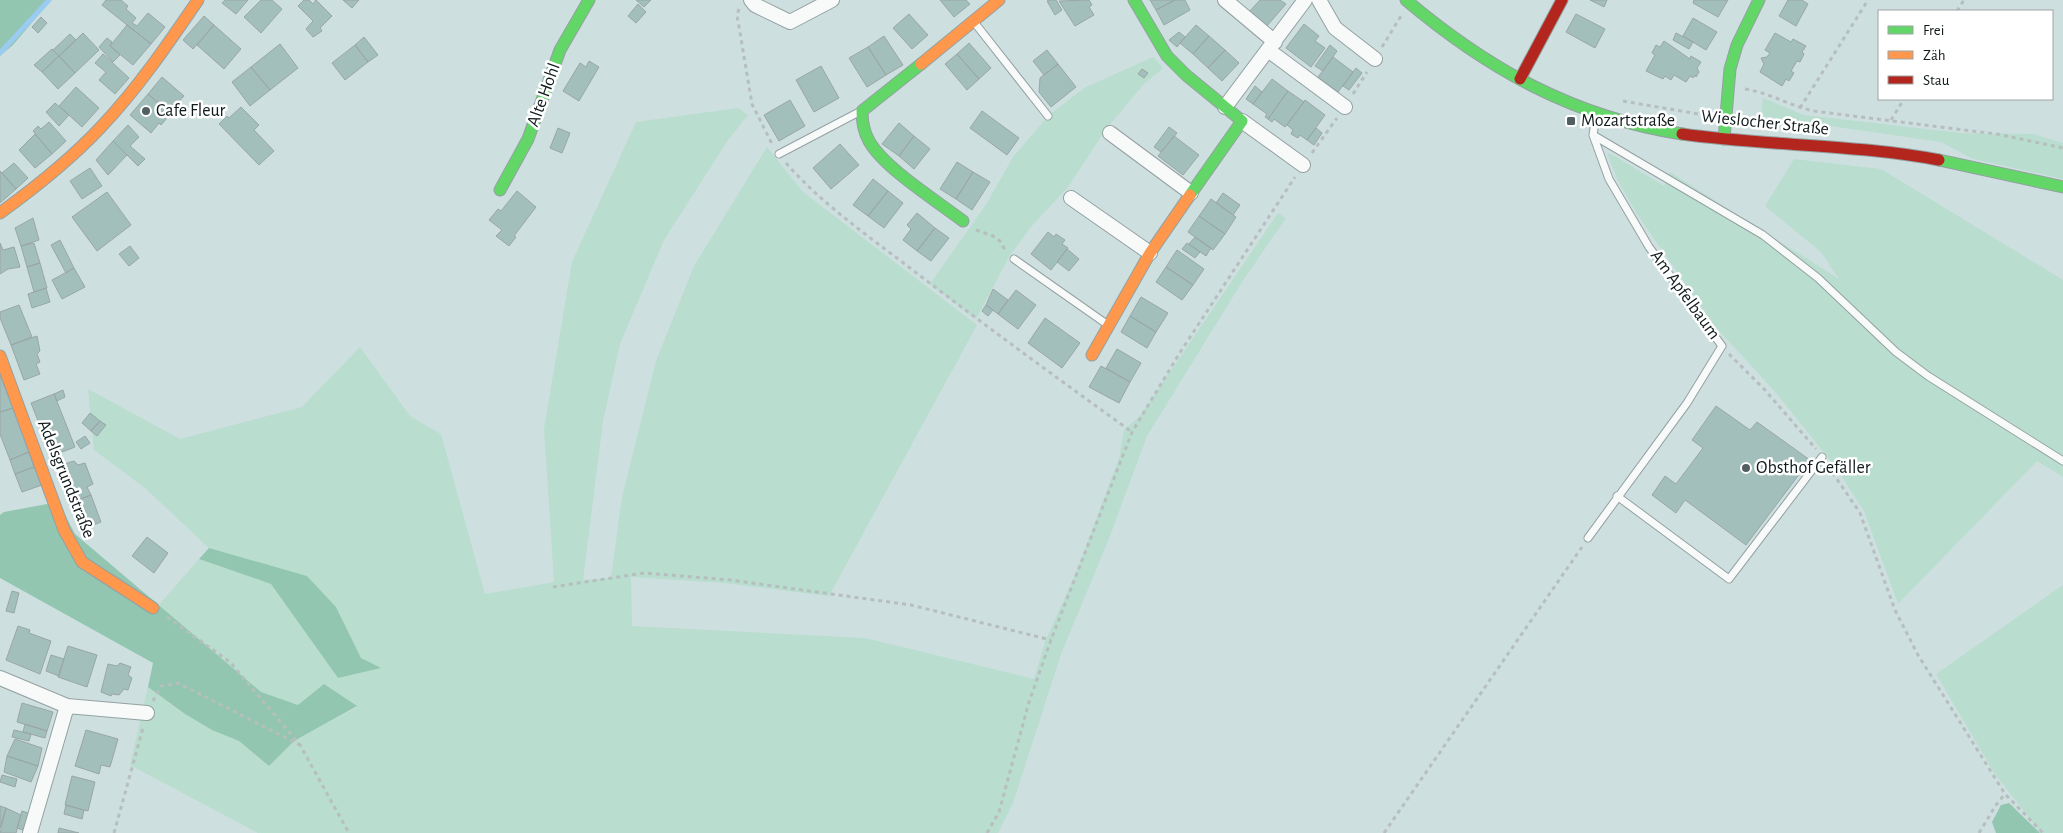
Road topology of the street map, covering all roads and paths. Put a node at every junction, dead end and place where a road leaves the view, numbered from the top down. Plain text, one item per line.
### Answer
1 (198, 0) edge
2 (589, 0) edge
3 (741, 0) edge
4 (751, 0) edge
5 (832, 0) edge
6 (999, 0) edge
7 (1134, 0) edge
8 (1225, 0) edge
9 (1306, 0) edge
10 (1319, 0) edge
11 (1562, 0) edge
12 (1759, 0) edge
13 (1868, 0) edge
14 (1407, 1) edge
15 (974, 22) junction
16 (1271, 46) junction
17 (1375, 59) junction
18 (1520, 79) junction
19 (1728, 87) junction
20 (1616, 100) dead end
21 (1903, 100) edge
22 (1225, 107) junction
23 (1345, 107) junction
24 (1800, 108) junction
25 (862, 111) junction
26 (1597, 114) junction
27 (1048, 116) dead end
28 (1726, 118) junction
29 (1891, 120) junction
30 (1242, 121) junction
31 (1110, 133) dead end
32 (1593, 135) junction
33 (1724, 139) junction
34 (2063, 148) edge
35 (779, 154) junction
36 (1303, 165) junction
37 (2063, 186) edge
38 (500, 190) dead end
39 (1191, 194) junction
40 (1071, 198) dead end
41 (0, 213) edge
42 (963, 220) joint
43 (1150, 253) junction
44 (1014, 259) joint
45 (1108, 325) junction
46 (1722, 346) junction
47 (1092, 355) dead end
48 (0, 356) edge
49 (1132, 432) junction
50 (1822, 457) junction
51 (2063, 461) edge
52 (1617, 496) junction
53 (1588, 538) joint
54 (553, 587) dead end
55 (153, 608) joint
56 (1051, 640) junction
57 (0, 678) edge
58 (67, 706) junction
59 (147, 713) junction
60 (300, 744) junction
61 (2005, 794) junction
62 (30, 833) edge
63 (114, 833) edge
64 (349, 833) edge
65 (987, 833) edge
66 (1384, 833) edge
67 (1979, 833) edge
68 (2043, 833) edge

1 - 41 street
2 - 38 street, Alte Hohl
3 - 35 path
4 - 5 street
6 - 15 street
7 - 22 street
8 - 16 street
9 - 16 street
10 - 17 street
11 - 18 street
12 - 19 street
13 - 24 path
14 - 17 path
14 - 18 street, Wieslocher Straße
15 - 25 street
15 - 27 lane
16 - 22 street
16 - 23 street
17 - 23 path
18 - 26 street, Wieslocher Straße
19 - 24 path
19 - 28 street
20 - 28 path
21 - 29 path
22 - 30 street
23 - 36 path
24 - 29 path
25 - 35 lane
25 - 42 street
26 - 32 lane
26 - 33 street, Wieslocher Straße
28 - 33 street
29 - 34 path
30 - 36 street
30 - 39 street
31 - 39 street
32 - 46 lane, Am Apfelbaum
32 - 51 lane
33 - 37 street, Wieslocher Straße
35 - 49 path
36 - 49 path
39 - 43 street
40 - 43 street
42 - 44 path
43 - 45 street
44 - 45 lane
45 - 47 street
46 - 50 path
46 - 52 lane, Am Apfelbaum
48 - 55 street, Adelsgrundstraße
49 - 56 path
50 - 52 lane
50 - 61 path
52 - 53 lane, Am Apfelbaum
53 - 66 path
54 - 56 path
55 - 60 path
56 - 65 path
57 - 58 street
58 - 59 street
58 - 62 street
59 - 60 path
59 - 63 path
60 - 64 path
61 - 67 path
61 - 68 path

